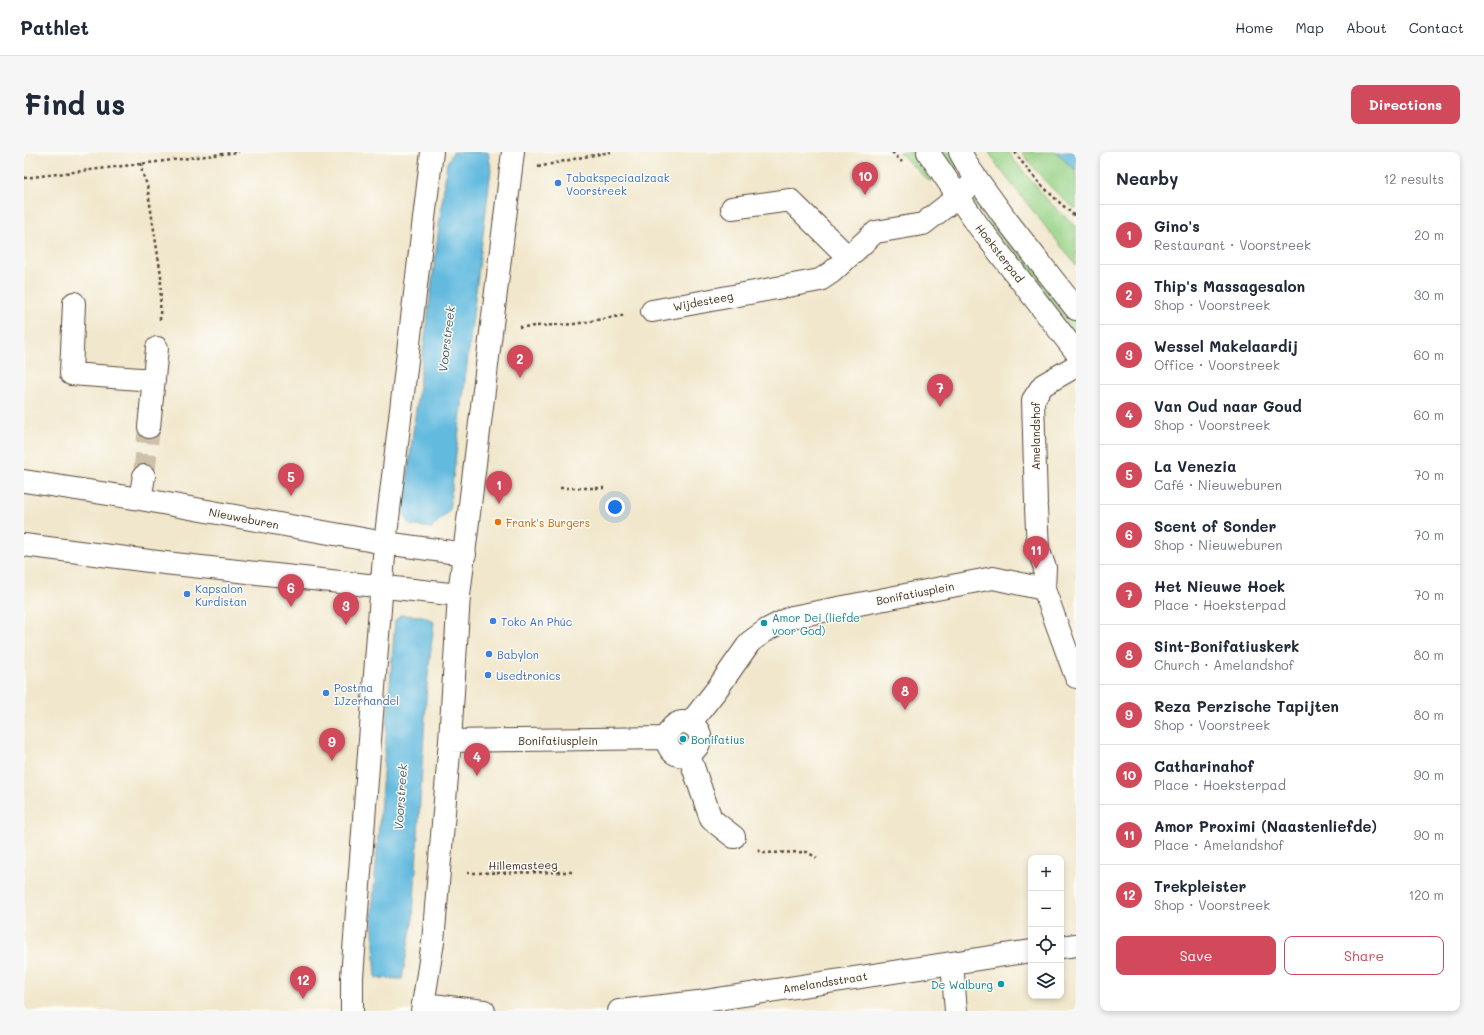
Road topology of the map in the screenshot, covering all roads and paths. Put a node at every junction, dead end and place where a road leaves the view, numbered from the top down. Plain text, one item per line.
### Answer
1 (239, 152) edge
2 (432, 152) edge
3 (513, 152) edge
4 (611, 152) edge
5 (928, 152) edge
6 (960, 152) edge
7 (1015, 152) edge
8 (141, 163) junction
9 (540, 167) dead end
10 (24, 178) edge
11 (977, 180) junction
12 (958, 196) junction
13 (732, 208) dead end
14 (1076, 217) edge
15 (848, 257) junction
16 (74, 303) dead end
17 (1076, 309) edge
18 (652, 311) joint
19 (517, 327) dead end
20 (157, 348) joint
21 (1076, 352) edge
22 (1076, 366) edge
23 (154, 380) junction
24 (149, 427) tunnel mouth
25 (144, 476) tunnel mouth
26 (24, 482) edge
27 (560, 488) dead end
28 (604, 488) dead end
29 (140, 499) junction
30 (385, 543) junction
31 (24, 545) edge
32 (465, 554) junction
33 (382, 587) junction
34 (1044, 589) junction
35 (459, 595) junction
36 (1076, 676) edge
37 (691, 724) junction
38 (666, 738) junction
39 (450, 740) junction
40 (689, 755) junction
41 (734, 837) joint
42 (817, 858) dead end
43 (572, 872) dead end
44 (475, 873) dead end
45 (1076, 945) edge
46 (1064, 947) edge
47 (1028, 951) edge
48 (952, 963) junction
49 (422, 1007) edge
50 (352, 1011) edge
51 (484, 1011) edge
52 (619, 1011) edge
53 (956, 1011) edge

1 - 8 path
2 - 30 street
3 - 32 street
4 - 9 path
5 - 12 street, Hoeksterpad
6 - 11 street
7 - 14 path
8 - 10 path
8 - 20 path
11 - 12 street, Wijdesteeg
11 - 17 street
12 - 15 street, Wijdesteeg
12 - 21 street, Hoeksterpad
13 - 15 street
15 - 18 street, Wijdesteeg
16 - 23 street
18 - 19 path
20 - 23 street
22 - 34 street, Amelandshof
23 - 24 street
25 - 29 street
26 - 29 street, Nieuweburen
27 - 28 path
29 - 30 street, Nieuweburen
30 - 32 street, Nieuweburen
30 - 33 street
31 - 33 street
32 - 35 street
33 - 35 street
33 - 50 street
34 - 36 street, Amelandshof
34 - 37 street, Bonifatiusplein
35 - 39 street
37 - 38 street
37 - 40 street
38 - 39 street, Bonifatiusplein
38 - 40 street
39 - 49 street
40 - 41 street
41 - 42 path
43 - 44 path, Hillemasteeg
45 - 46 street
47 - 48 street, Amelandsstraat
48 - 52 street, Amelandsstraat
48 - 53 street
49 - 51 street

